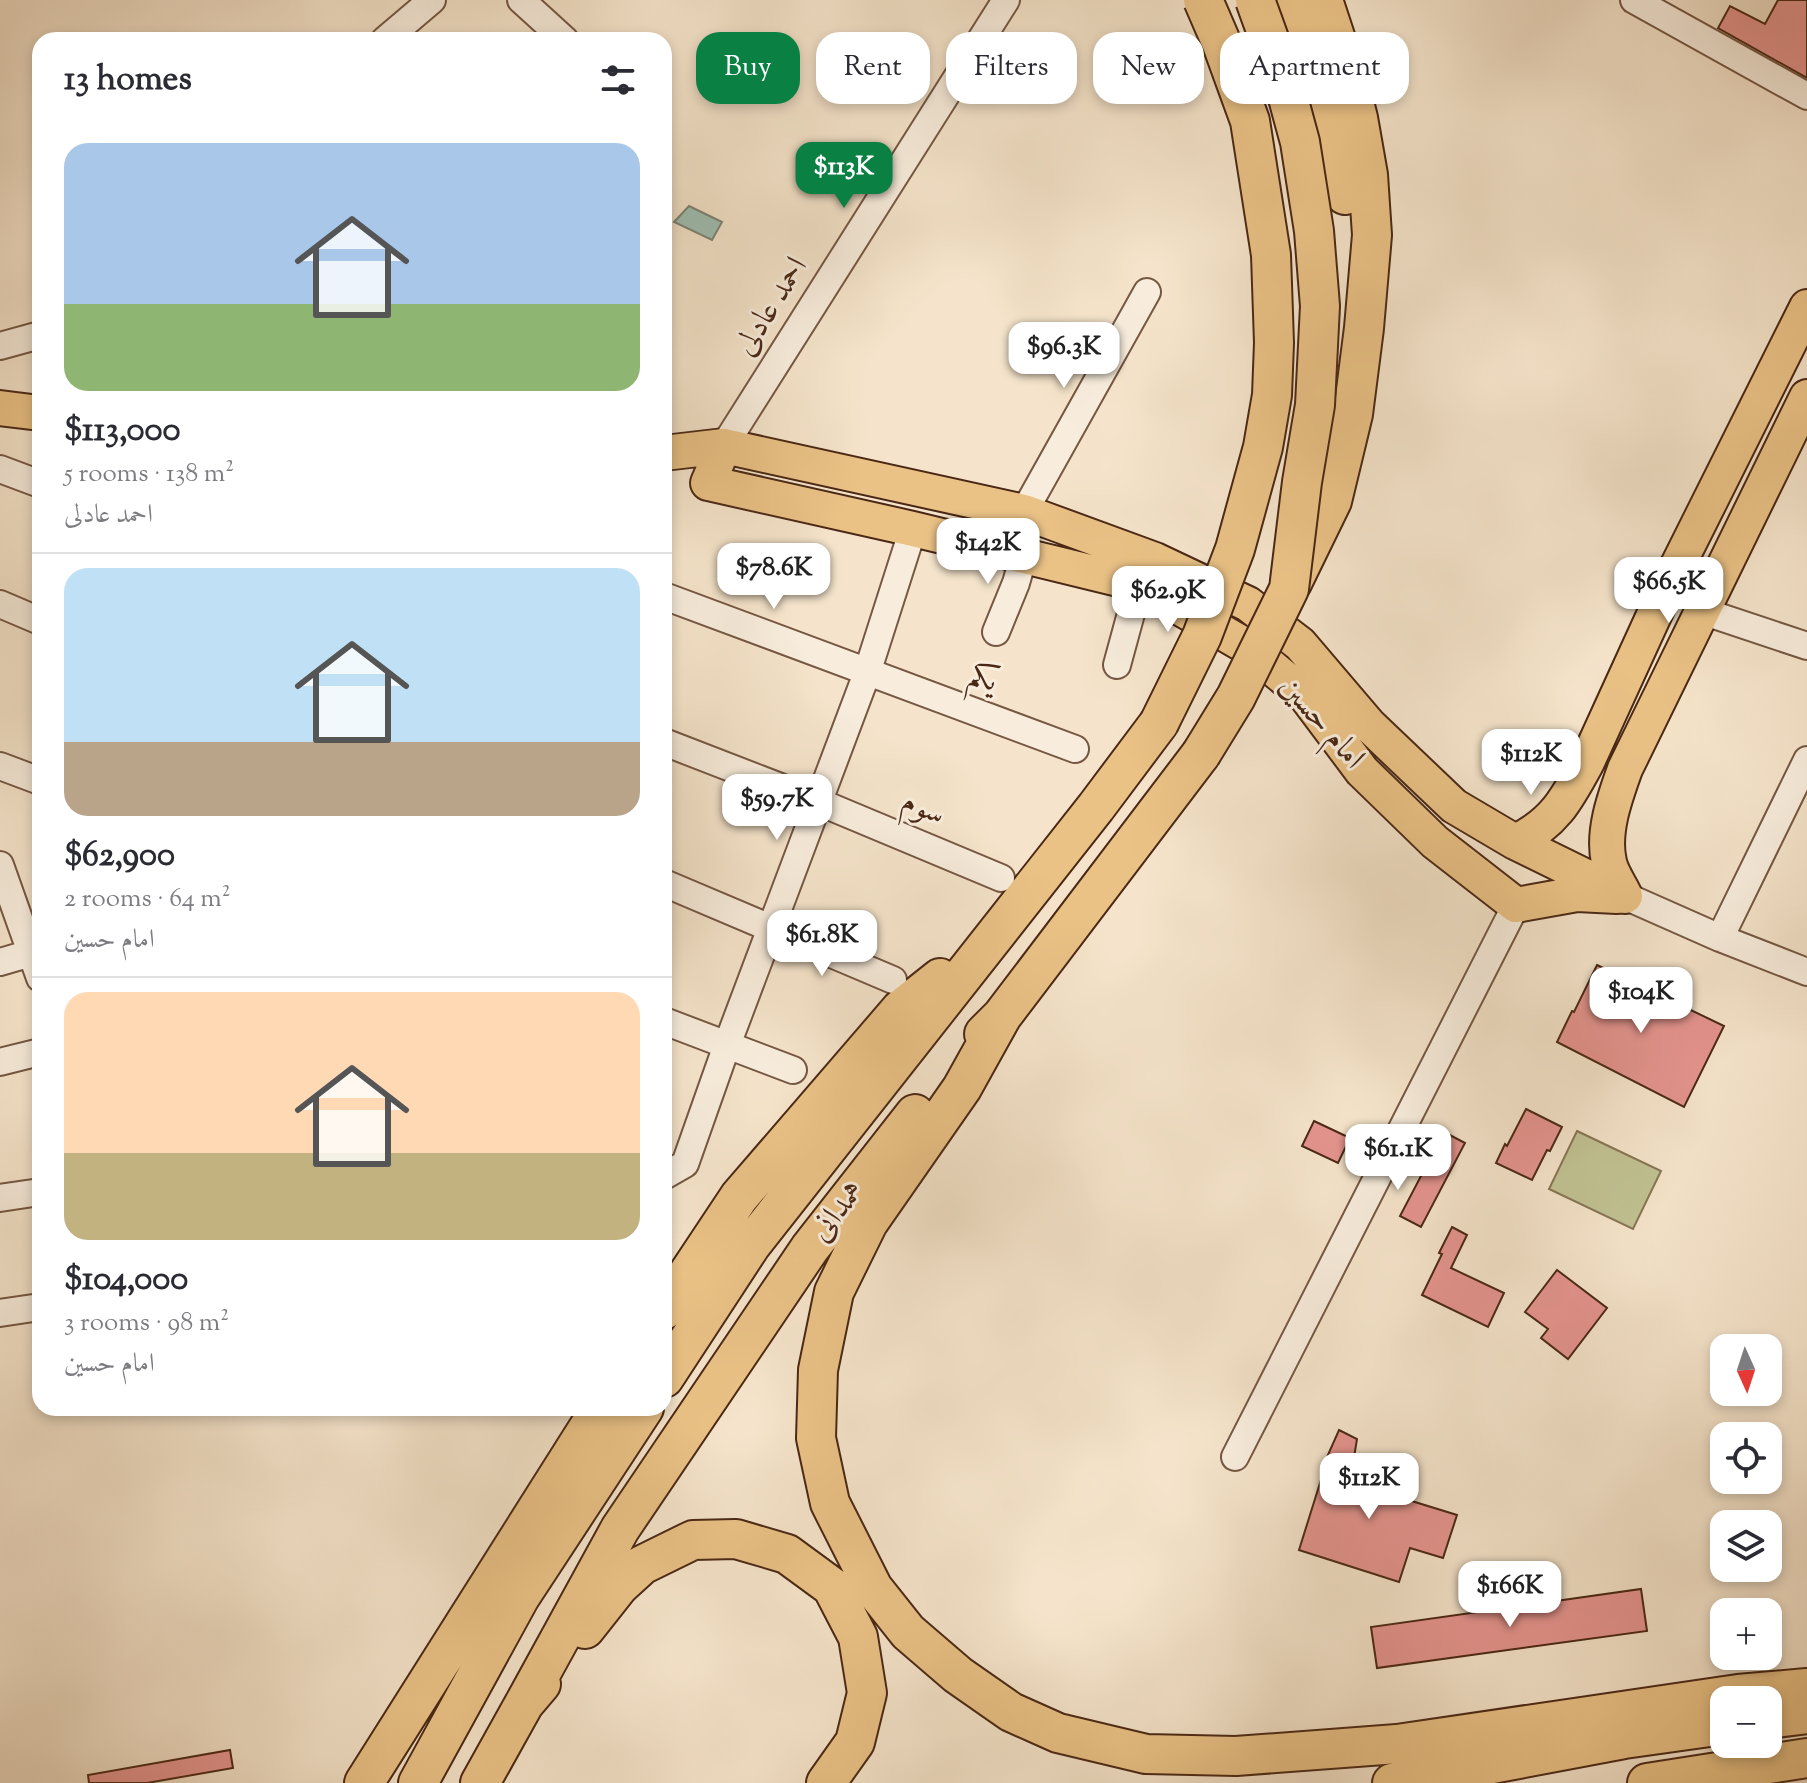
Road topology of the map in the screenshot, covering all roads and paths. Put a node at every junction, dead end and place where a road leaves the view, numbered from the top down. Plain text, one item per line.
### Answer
1 (432, 0) edge
2 (521, 0) edge
3 (1006, 0) edge
4 (1203, 0) edge
5 (1255, 0) edge
6 (1292, 0) edge
7 (1323, 0) edge
8 (1634, 0) edge
9 (394, 32) edge
10 (556, 32) edge
11 (1807, 96) edge
12 (1147, 292) dead end
13 (1807, 307) edge
14 (1364, 328) junction
15 (32, 337) edge
16 (0, 346) edge
17 (1807, 397) edge
18 (0, 408) edge
19 (32, 412) edge
20 (724, 446) junction
21 (672, 452) edge
22 (0, 469) edge
23 (32, 481) edge
24 (1024, 512) junction
25 (913, 529) junction
26 (1024, 555) junction
27 (1139, 584) junction
28 (1289, 589) junction
29 (1666, 589) junction
30 (672, 599) edge
31 (0, 604) edge
32 (1702, 611) junction
33 (32, 618) edge
34 (996, 632) dead end
35 (1807, 646) edge
36 (1117, 665) dead end
37 (867, 673) junction
38 (672, 745) edge
39 (1075, 749) dead end
40 (1807, 760) edge
41 (0, 766) edge
42 (32, 778) edge
43 (1573, 787) junction
44 (1616, 796) junction
45 (819, 802) junction
46 (1515, 842) junction
47 (0, 865) edge
48 (1001, 878) dead end
49 (672, 886) edge
50 (1625, 896) junction
51 (1516, 905) junction
52 (771, 929) junction
53 (993, 936) junction
54 (1720, 938) junction
55 (32, 956) edge
56 (0, 962) edge
57 (32, 965) edge
58 (1807, 972) edge
59 (893, 980) dead end
60 (1002, 1016) junction
61 (672, 1024) edge
62 (727, 1045) junction
63 (32, 1054) edge
64 (0, 1062) edge
65 (793, 1070) dead end
66 (672, 1163) edge
67 (32, 1193) edge
68 (0, 1198) edge
69 (672, 1298) edge
70 (32, 1308) edge
71 (0, 1313) edge
72 (672, 1366) edge
73 (596, 1416) edge
74 (639, 1416) edge
75 (1235, 1457) dead end
76 (1807, 1688) edge
77 (524, 1704) junction
78 (1807, 1714) edge
79 (1782, 1717) edge
80 (1710, 1727) edge
81 (1397, 1744) junction
82 (1807, 1758) edge
83 (364, 1783) edge
84 (418, 1783) edge
85 (480, 1783) edge
86 (826, 1783) edge
87 (1229, 1783) edge
88 (1392, 1783) edge
89 (1647, 1783) edge

1 - 9 street
2 - 10 street
3 - 20 street, احمد عادلی
4 - 53 highway, همدانی, bridge
5 - 28 highway, bridge
6 - 14 highway
7 - 14 highway
8 - 11 street
12 - 24 street
13 - 29 main road
14 - 28 highway, همدانی
15 - 16 street
17 - 32 main road
18 - 19 main road
20 - 21 main road, امام حسین
20 - 24 main road, امام حسین
20 - 25 main road, امام حسین
22 - 23 street
24 - 46 main road, امام حسین
25 - 26 main road, امام حسین
25 - 37 street
26 - 27 main road, امام حسین
26 - 34 street
27 - 36 street
27 - 51 main road, امام حسین
28 - 60 highway, همدانی, bridge
29 - 32 main road
29 - 43 main road
30 - 37 street, یکم
31 - 33 street
32 - 35 street
32 - 44 main road
37 - 39 street, یکم
37 - 45 street
38 - 45 street, سوم
40 - 54 street
41 - 42 street
43 - 44 main road
43 - 46 main road
44 - 50 main road
45 - 48 street, سوم
45 - 52 street
46 - 50 main road, امام حسین
47 - 55 street
49 - 52 street
50 - 51 main road, امام حسین
50 - 54 street, امام حسین
51 - 75 street
52 - 59 street
52 - 62 street
53 - 69 highway
53 - 72 highway, همدانی
54 - 58 street, امام حسین
56 - 57 street
60 - 77 highway, همدانی
60 - 81 highway
61 - 62 street
62 - 65 street
62 - 66 street
63 - 64 street
67 - 68 street
70 - 71 street
73 - 83 highway
74 - 84 highway
76 - 81 highway
77 - 85 highway
77 - 86 highway
78 - 79 highway
80 - 88 highway
81 - 87 highway
82 - 89 highway

